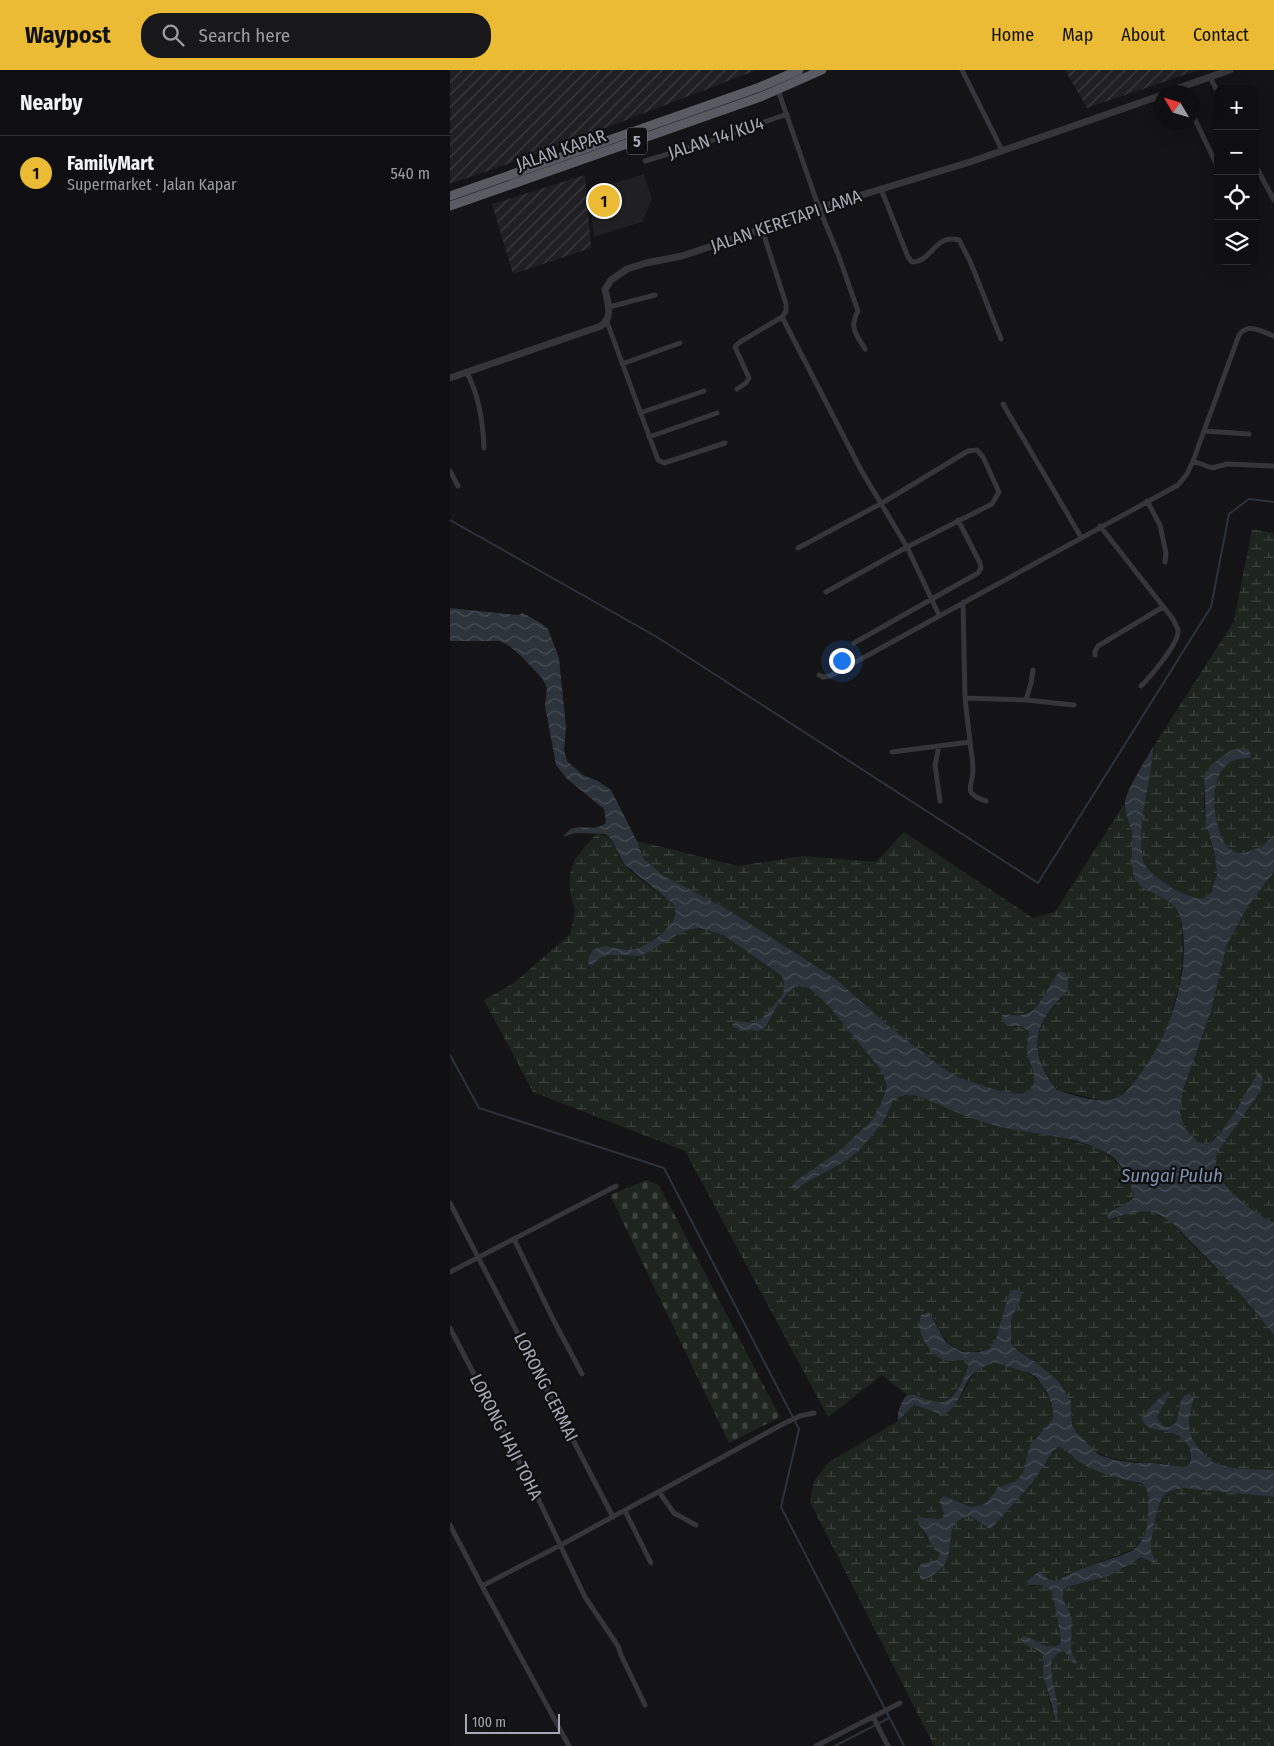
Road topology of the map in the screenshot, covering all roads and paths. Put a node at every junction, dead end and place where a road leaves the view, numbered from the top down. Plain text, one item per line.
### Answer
1 (799, 70) edge
2 (822, 70) edge
3 (962, 70) edge
4 (1230, 70) edge
5 (1210, 77) junction
6 (1192, 85) edge
7 (1214, 85) edge
8 (778, 90) junction
9 (1154, 98) edge
10 (787, 114) junction
11 (1199, 128) edge
12 (1002, 150) junction
13 (1214, 160) edge
14 (645, 161) dead end
15 (1259, 172) edge
16 (881, 190) junction
17 (450, 196) edge
18 (1274, 200) edge
19 (450, 206) edge
20 (819, 208) junction
21 (762, 229) junction
22 (655, 295) dead end
23 (609, 307) junction
24 (782, 317) junction
25 (606, 322) junction
26 (1274, 336) edge
27 (1001, 339) dead end
28 (680, 343) dead end
29 (865, 349) dead end
30 (622, 364) junction
31 (467, 373) junction
32 (450, 378) edge
33 (737, 389) dead end
34 (704, 391) dead end
35 (1003, 404) dead end
36 (640, 413) junction
37 (716, 413) dead end
38 (1204, 431) junction
39 (1249, 434) dead end
40 (649, 437) junction
41 (725, 442) dead end
42 (484, 448) dead end
43 (1193, 461) junction
44 (1274, 466) edge
45 (450, 471) edge
46 (458, 486) dead end
47 (1147, 501) junction
48 (882, 503) junction
49 (958, 520) junction
50 (1100, 526) junction
51 (1081, 537) junction
52 (907, 547) junction
53 (798, 548) dead end
54 (1165, 562) dead end
55 (826, 592) dead end
56 (932, 598) junction
57 (963, 602) junction
58 (1163, 607) junction
59 (939, 615) junction
60 (854, 643) dead end
61 (1095, 655) dead end
62 (1033, 670) dead end
63 (819, 675) dead end
64 (1141, 686) dead end
65 (966, 698) junction
66 (1026, 700) junction
67 (1074, 704) dead end
68 (970, 742) junction
69 (939, 746) junction
70 (892, 752) dead end
71 (940, 800) dead end
72 (986, 801) dead end
73 (616, 1186) dead end
74 (450, 1203) edge
75 (514, 1239) junction
76 (478, 1257) junction
77 (450, 1272) edge
78 (450, 1328) edge
79 (582, 1374) dead end
80 (814, 1413) dead end
81 (659, 1492) junction
82 (625, 1511) junction
83 (613, 1517) junction
84 (450, 1525) edge
85 (696, 1525) dead end
86 (559, 1546) junction
87 (651, 1563) dead end
88 (482, 1586) junction
89 (900, 1703) dead end
90 (645, 1705) dead end
91 (875, 1719) junction
92 (569, 1746) edge
93 (816, 1746) edge
94 (888, 1746) edge

1 - 17 highway, JALAN KAPAR / 5
2 - 8 highway, JALAN KAPAR / 5
3 - 12 street
4 - 5 street
5 - 6 street
5 - 7 street
8 - 10 street
8 - 19 highway, JALAN KAPAR / 5
9 - 12 street, JALAN KERETAPI LAMA
10 - 14 street, JALAN 14/KU4
10 - 20 street
11 - 13 street
12 - 16 street, JALAN KERETAPI LAMA
15 - 18 street
16 - 20 street, JALAN KERETAPI LAMA
16 - 27 street
20 - 21 street, JALAN KERETAPI LAMA
20 - 29 street
21 - 23 street, JALAN KERETAPI LAMA
21 - 24 street
22 - 23 street
23 - 25 street, JALAN KERETAPI LAMA
24 - 33 street
24 - 48 street
25 - 30 street
25 - 31 street
26 - 38 street
28 - 30 street
30 - 36 street
31 - 32 street
31 - 42 street
34 - 36 street
35 - 51 street
36 - 40 street
37 - 40 street
38 - 39 street
38 - 43 street
40 - 41 street
43 - 44 street
43 - 47 street
45 - 46 street
47 - 50 street
47 - 54 street
48 - 49 street
48 - 52 street
48 - 53 street
49 - 52 street
49 - 56 street
50 - 51 street
50 - 58 street
51 - 57 street
52 - 55 street
52 - 56 street
56 - 59 street
56 - 60 street
57 - 59 street
57 - 65 street
58 - 61 street
58 - 64 street
59 - 63 street
62 - 66 street
65 - 66 street
65 - 68 street
66 - 67 street
68 - 69 street
68 - 72 street
69 - 70 street
69 - 71 street
73 - 75 street
74 - 76 street, LORONG CERMAI
75 - 76 street
75 - 79 street
76 - 77 street
76 - 83 street, LORONG CERMAI
78 - 86 street, LORONG HAJI TOHA
80 - 81 street
81 - 82 street
81 - 85 street
82 - 83 street
82 - 87 street
83 - 86 street
84 - 88 street
86 - 88 street
86 - 90 street, LORONG HAJI TOHA
88 - 92 street
89 - 91 street
91 - 93 street
91 - 94 street

